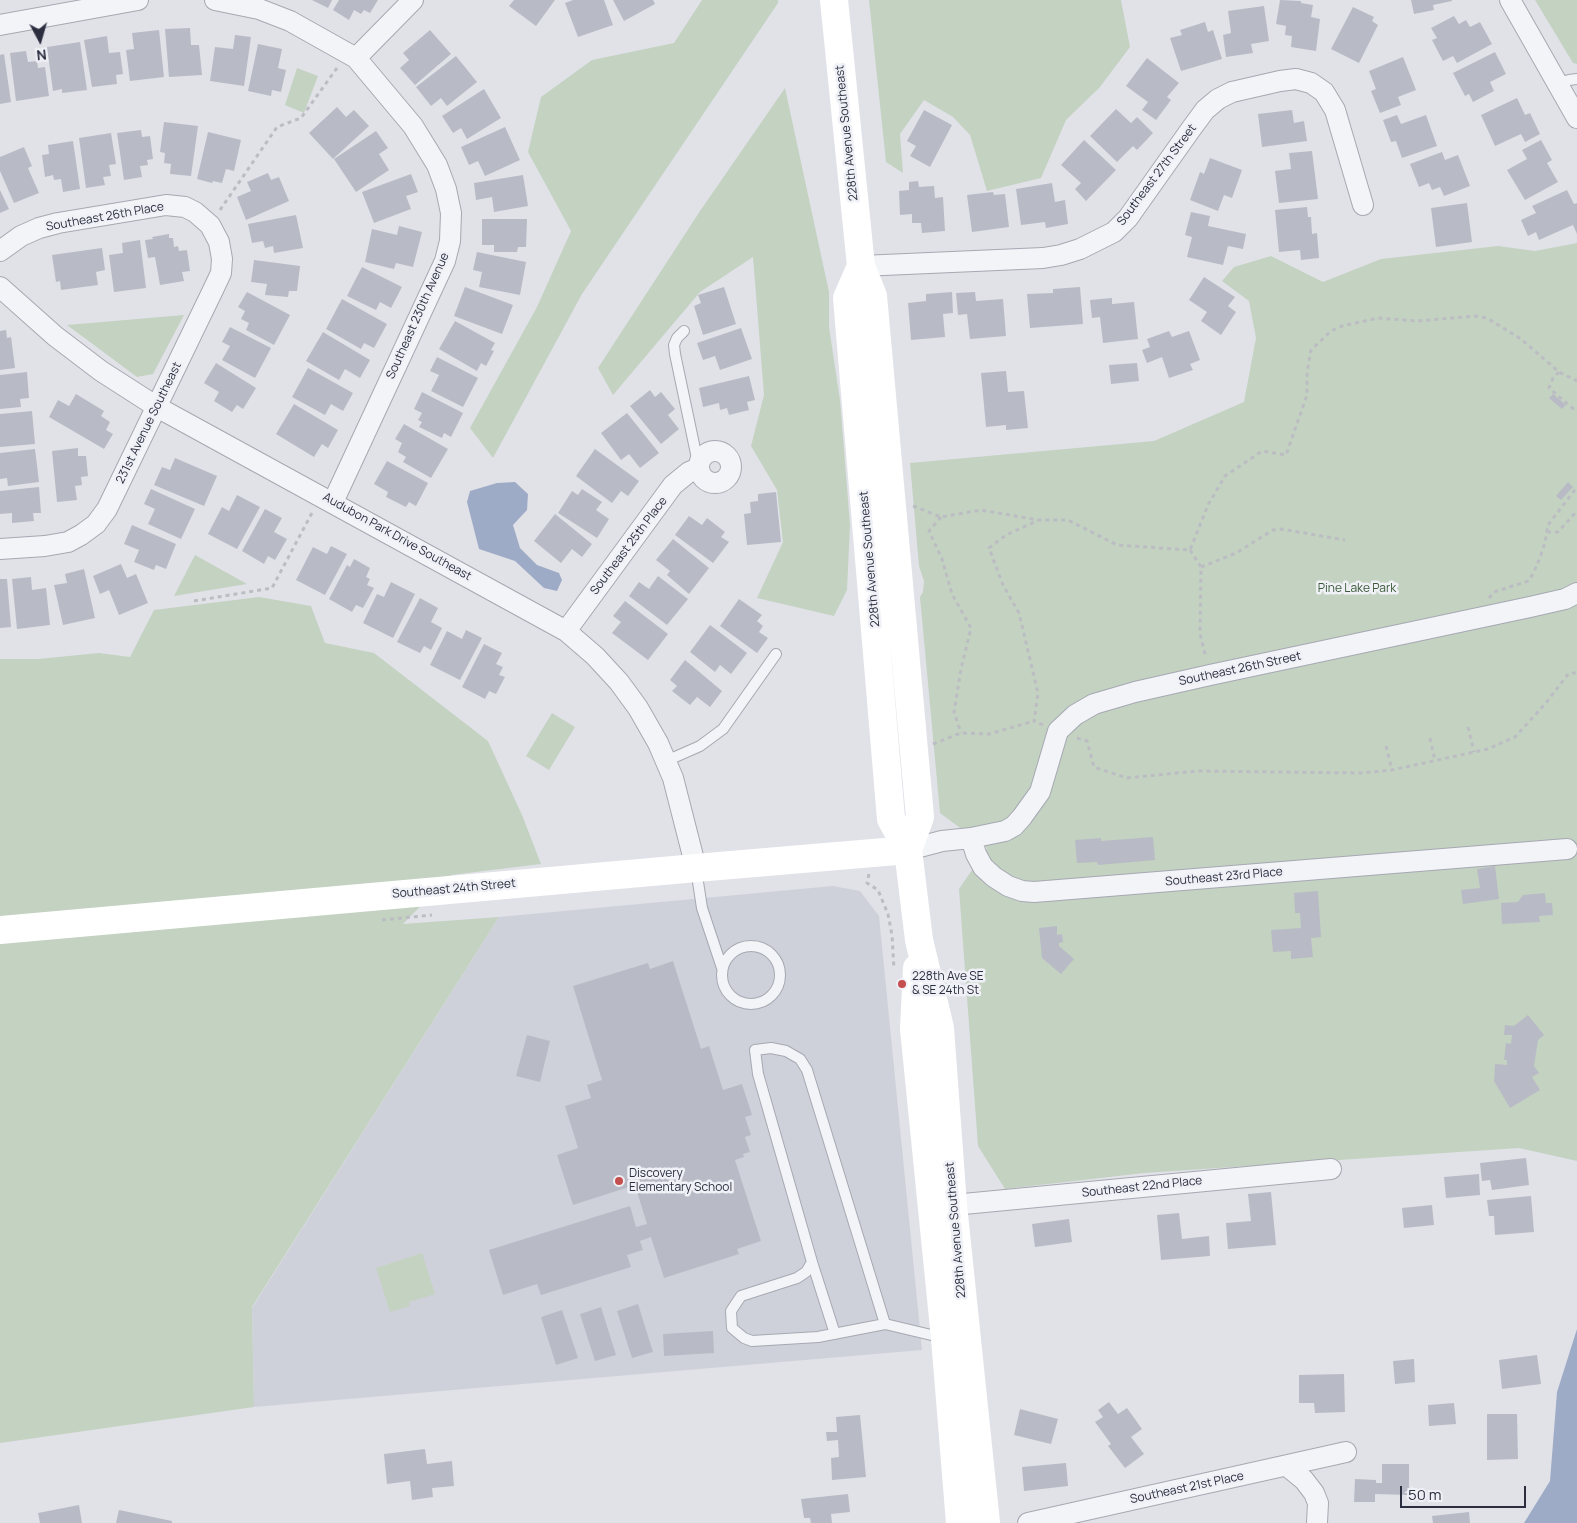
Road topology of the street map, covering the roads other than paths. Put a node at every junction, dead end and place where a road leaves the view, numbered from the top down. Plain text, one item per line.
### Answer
1 (138, 0) edge
2 (215, 0) edge
3 (413, 0) edge
4 (834, 0) edge
5 (1510, 0) edge
6 (0, 25) edge
7 (352, 56) junction
8 (1577, 80) edge
9 (1557, 83) junction
10 (1577, 118) edge
11 (1363, 205) dead end
12 (210, 225) joint
13 (0, 251) edge
14 (861, 266) junction
15 (0, 287) edge
16 (684, 331) dead end
17 (156, 406) junction
18 (698, 468) joint
19 (327, 499) junction
20 (0, 549) edge
21 (1577, 593) edge
22 (566, 630) junction
23 (776, 654) dead end
24 (666, 761) junction
25 (971, 838) junction
26 (1567, 849) dead end
27 (908, 850) junction
28 (696, 868) junction
29 (0, 930) edge
30 (919, 940) junction
31 (722, 968) junction
32 (1331, 1169) dead end
33 (953, 1205) junction
34 (812, 1262) junction
35 (885, 1324) junction
36 (835, 1334) junction
37 (945, 1338) junction
38 (977, 1436) junction
39 (1346, 1452) dead end
40 (1287, 1466) junction
41 (960, 1523) edge
42 (986, 1523) edge
43 (1028, 1523) edge
44 (1317, 1523) edge

1 - 6 street
2 - 7 street
3 - 7 street
4 - 14 main road, 228th Avenue Southeast
5 - 9 street
7 - 19 street, Southeast 230th Avenue
8 - 9 lane
9 - 10 street
11 - 14 street, Southeast 27th Street
12 - 13 street, Southeast 26th Place
12 - 17 street, 231st Avenue Southeast
14 - 27 main road, 228th Avenue Southeast
15 - 17 street, Audubon Park Drive Southeast
16 - 18 lane
17 - 19 street, Audubon Park Drive Southeast
17 - 20 street, 231st Avenue Southeast
18 - 22 street, Southeast 25th Place
19 - 22 street, Audubon Park Drive Southeast
21 - 25 street, Southeast 26th Street
22 - 24 street, Audubon Park Drive Southeast
23 - 24 lane
24 - 28 street, Audubon Park Drive Southeast
25 - 26 street, Southeast 23rd Place
25 - 27 street
27 - 28 main road, Southeast 24th Street
27 - 30 main road, 228th Avenue Southeast
28 - 29 main road, Southeast 24th Street
28 - 31 lane
30 - 33 main road, 228th Avenue Southeast
30 - 37 main road, 228th Avenue Southeast
31 - 31 lane
32 - 33 street, Southeast 22nd Place
33 - 38 main road, 228th Avenue Southeast
34 - 35 lane
34 - 36 lane
34 - 36 lane
35 - 36 lane
35 - 37 lane
37 - 38 main road
37 - 41 main road, 228th Avenue Southeast
38 - 42 main road, 228th Avenue Southeast
39 - 40 street, Southeast 21st Place
40 - 43 street, Southeast 21st Place
40 - 44 street

